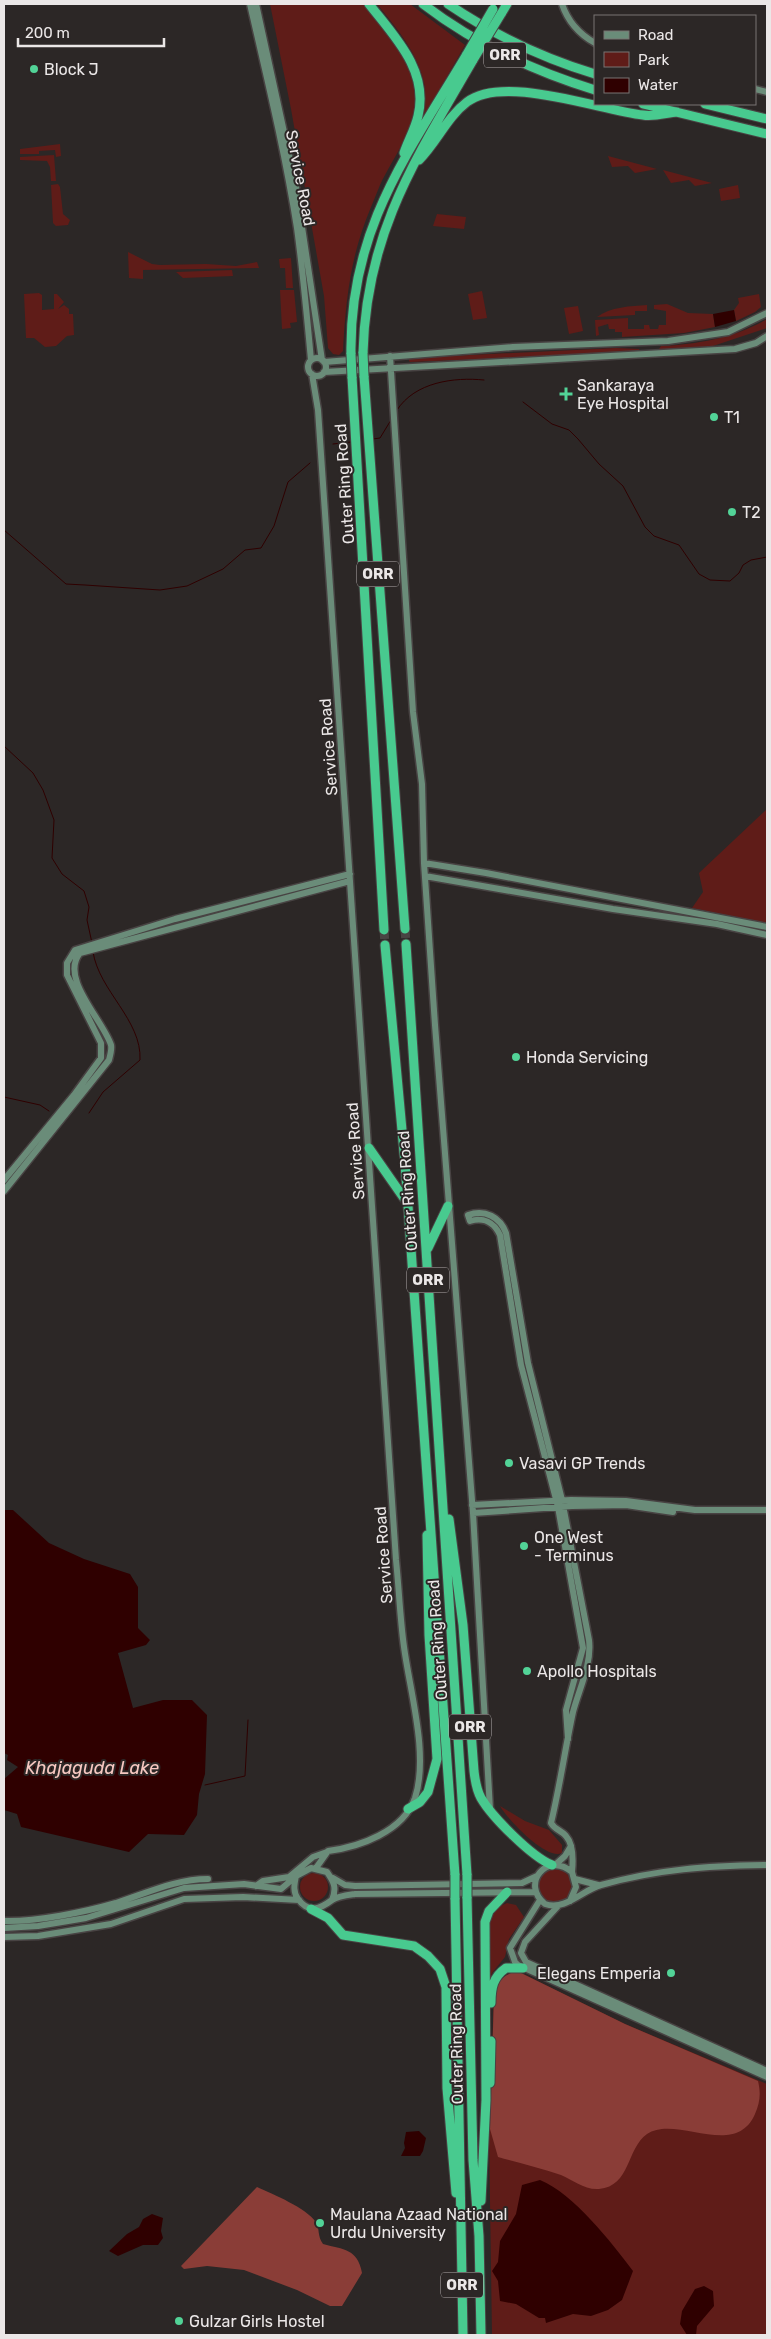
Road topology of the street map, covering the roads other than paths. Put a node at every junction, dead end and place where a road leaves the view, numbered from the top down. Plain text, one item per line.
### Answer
1 (250, 4) edge
2 (256, 4) edge
3 (369, 4) edge
4 (423, 4) edge
5 (448, 4) edge
6 (507, 4) edge
7 (562, 4) edge
8 (497, 9) edge
9 (594, 42) edge
10 (470, 57) junction
11 (594, 74) edge
12 (594, 90) edge
13 (647, 105) edge
14 (709, 105) edge
15 (677, 112) junction
16 (767, 119) edge
17 (767, 134) edge
18 (400, 165) junction
19 (412, 168) junction
20 (767, 313) edge
21 (767, 336) edge
22 (649, 342) junction
23 (649, 353) junction
24 (390, 356) junction
25 (311, 360) junction
26 (323, 361) junction
27 (390, 368) junction
28 (324, 372) junction
29 (312, 374) junction
30 (424, 863) junction
31 (350, 874) junction
32 (425, 876) junction
33 (505, 876) junction
34 (350, 881) junction
35 (502, 888) junction
36 (573, 889) junction
37 (572, 901) junction
38 (767, 927) edge
39 (406, 929) tunnel mouth
40 (384, 930) tunnel mouth
41 (767, 936) edge
42 (406, 944) tunnel mouth
43 (385, 945) tunnel mouth
44 (93, 947) junction
45 (414, 1080) junction
46 (398, 1081) junction
47 (67, 1107) junction
48 (369, 1148) junction
49 (4, 1180) edge
50 (4, 1191) edge
51 (408, 1204) junction
52 (448, 1206) junction
53 (504, 1238) junction
54 (426, 1252) junction
55 (441, 1464) junction
56 (426, 1465) junction
57 (560, 1503) junction
58 (472, 1505) junction
59 (767, 1510) edge
60 (473, 1513) junction
61 (767, 1514) edge
62 (408, 1809) junction
63 (490, 1809) junction
64 (570, 1846) junction
65 (328, 1851) junction
66 (554, 1865) junction
67 (767, 1865) edge
68 (316, 1868) junction
69 (572, 1872) junction
70 (538, 1874) junction
71 (296, 1876) junction
72 (330, 1876) junction
73 (208, 1879) dead end
74 (575, 1879) junction
75 (600, 1885) junction
76 (256, 1886) junction
77 (507, 1892) junction
78 (536, 1892) junction
79 (299, 1900) junction
80 (332, 1900) junction
81 (540, 1900) junction
82 (570, 1901) junction
83 (558, 1906) junction
84 (310, 1909) junction
85 (53, 1920) junction
86 (4, 1921) edge
87 (4, 1928) edge
88 (4, 1937) edge
89 (523, 1968) junction
90 (749, 2066) junction
91 (767, 2071) edge
92 (767, 2077) edge
93 (486, 2100) junction
94 (456, 2138) junction
95 (479, 2236) junction
96 (463, 2335) edge
97 (481, 2335) edge

1 - 25 main road, Service Road
2 - 26 main road, Service Road
3 - 18 highway
4 - 12 highway, ORR
5 - 11 highway, ORR
6 - 8 highway
7 - 9 main road
8 - 10 highway, bridge
10 - 18 highway
10 - 19 highway
13 - 15 highway
14 - 16 highway
15 - 17 highway
15 - 19 highway
18 - 40 highway, Outer Ring Road / ORR, bridge
19 - 39 highway, Outer Ring Road / ORR, bridge
20 - 22 main road
21 - 23 main road
22 - 23 main road
22 - 24 main road
23 - 27 main road
24 - 26 main road
24 - 27 main road
25 - 26 main road
25 - 29 main road, Service Road
26 - 28 main road
27 - 28 main road
27 - 30 main road
28 - 29 main road
29 - 31 main road, Service Road
30 - 32 main road
30 - 33 main road
31 - 34 main road, Service Road
31 - 44 main road
32 - 35 main road
32 - 52 main road
33 - 35 main road
33 - 36 main road
34 - 44 main road
34 - 48 main road, Service Road
35 - 37 main road
36 - 37 main road
36 - 38 main road
37 - 41 main road
42 - 45 highway, Outer Ring Road / ORR
43 - 46 highway, Outer Ring Road / ORR
44 - 47 main road
45 - 46 highway
45 - 54 highway, Outer Ring Road / ORR
46 - 51 highway, Outer Ring Road / ORR
47 - 49 main road
47 - 50 main road
48 - 51 highway
48 - 62 main road, Service Road
51 - 56 highway, Outer Ring Road / ORR
52 - 54 highway
52 - 58 main road
53 - 53 main road
53 - 57 main road
54 - 55 highway, Outer Ring Road / ORR
55 - 63 highway, ORR
55 - 95 highway, Outer Ring Road / ORR, bridge
56 - 62 highway, ORR
56 - 94 highway, Outer Ring Road / ORR, bridge
57 - 58 main road
57 - 59 main road
57 - 60 main road
57 - 61 main road
57 - 64 main road
58 - 60 main road
60 - 63 main road
62 - 65 main road, Service Road
63 - 66 highway, ORR
64 - 66 main road
64 - 69 main road
65 - 68 main road
65 - 76 main road, Service Road
66 - 69 main road
66 - 70 main road
67 - 75 main road
68 - 71 main road
68 - 72 main road
69 - 74 main road
70 - 72 main road
70 - 78 main road
71 - 76 main road
71 - 79 main road
72 - 80 main road
73 - 85 main road
74 - 75 main road
74 - 82 main road
75 - 82 main road
76 - 85 main road
77 - 78 main road
77 - 80 main road
77 - 93 highway, ORR
78 - 81 main road
79 - 84 main road
79 - 88 main road
80 - 84 main road
81 - 83 main road
81 - 89 main road
82 - 83 main road
83 - 90 main road
84 - 94 highway, ORR
85 - 86 main road
85 - 87 main road
89 - 90 main road
89 - 93 highway, ORR
90 - 91 main road
90 - 92 main road
93 - 95 highway, ORR
94 - 96 highway, ORR
95 - 97 highway, Outer Ring Road / ORR

